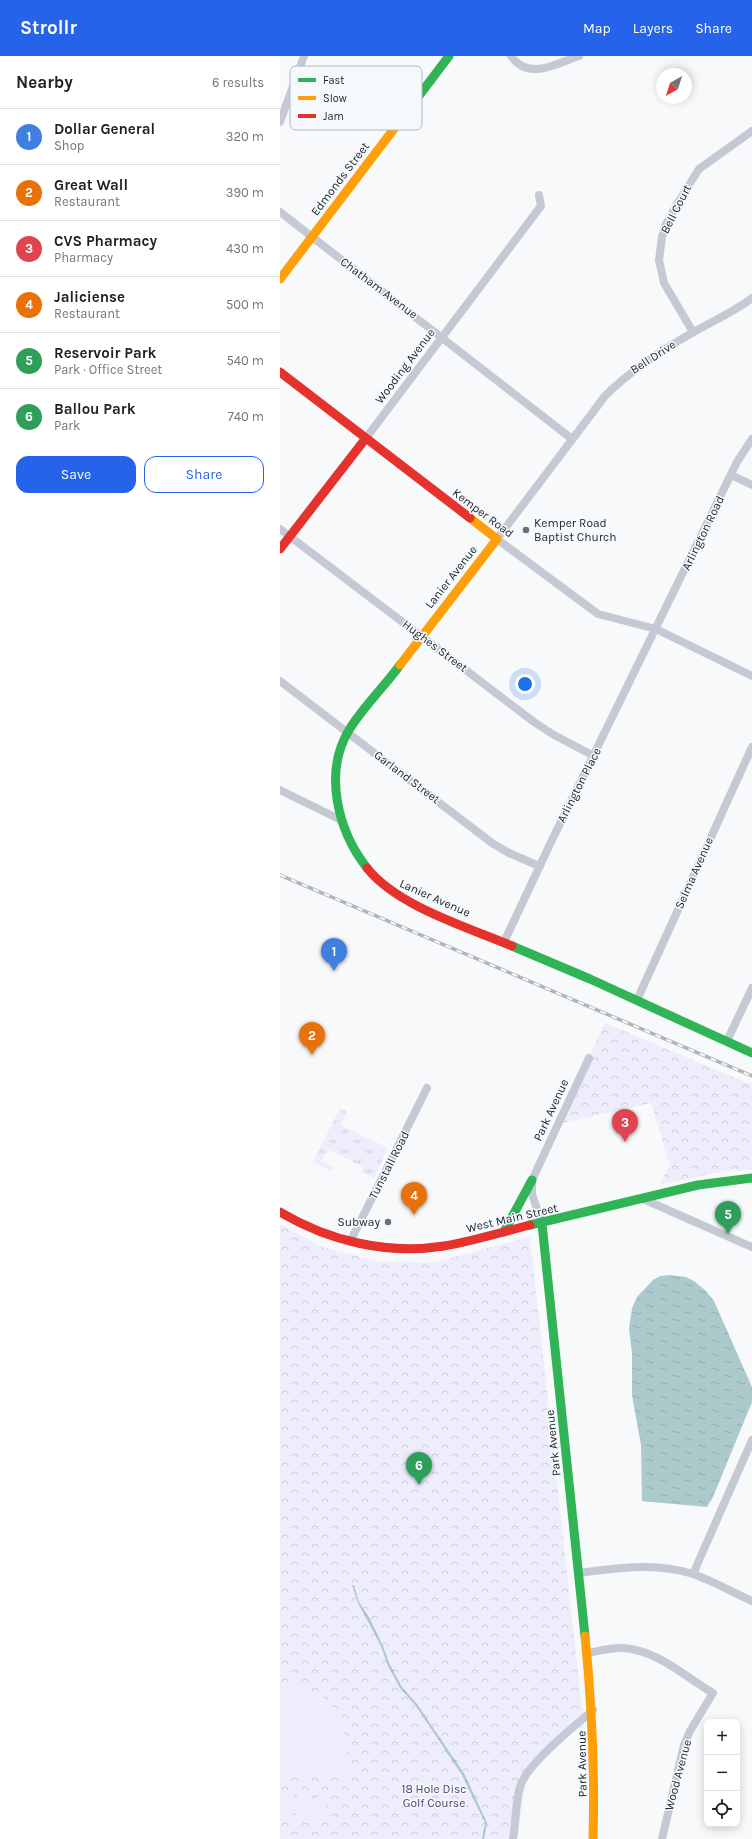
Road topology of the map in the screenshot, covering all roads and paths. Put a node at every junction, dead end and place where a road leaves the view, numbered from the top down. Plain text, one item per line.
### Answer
1 (304, 56) edge
2 (449, 56) edge
3 (511, 56) edge
4 (579, 56) edge
5 (300, 66) edge
6 (422, 92) edge
7 (290, 94) edge
8 (280, 122) edge
9 (393, 130) edge
10 (752, 131) edge
11 (539, 195) dead end
12 (280, 212) edge
13 (312, 238) junction
14 (280, 279) edge
15 (752, 298) edge
16 (693, 332) junction
17 (442, 336) junction
18 (280, 372) edge
19 (366, 438) junction
20 (572, 438) junction
21 (752, 439) edge
22 (731, 475) junction
23 (752, 485) edge
24 (280, 529) edge
25 (289, 536) junction
26 (497, 538) junction
27 (280, 549) edge
28 (656, 629) junction
29 (421, 635) junction
30 (752, 676) edge
31 (280, 681) edge
32 (348, 732) junction
33 (752, 747) edge
34 (594, 756) junction
35 (280, 790) edge
36 (341, 820) junction
37 (539, 866) junction
38 (504, 942) junction
39 (752, 988) edge
40 (637, 1000) junction
41 (727, 1041) junction
42 (752, 1053) edge
43 (589, 1058) dead end
44 (427, 1088) dead end
45 (752, 1178) edge
46 (532, 1180) junction
47 (643, 1199) junction
48 (280, 1212) edge
49 (542, 1224) junction
50 (504, 1232) junction
51 (350, 1242) junction
52 (752, 1247) edge
53 (752, 1440) edge
54 (579, 1573) junction
55 (693, 1574) junction
56 (752, 1601) edge
57 (587, 1653) junction
58 (592, 1710) junction
59 (513, 1839) edge
60 (592, 1839) edge
61 (662, 1839) edge

1 - 5 street
2 - 6 street, Edmonds Street
3 - 4 street
7 - 8 street
9 - 13 street, Edmonds Street
10 - 16 street, Bell Court
11 - 17 street, Wooding Avenue
12 - 13 street, Chatham Avenue
13 - 14 street, Edmonds Street
13 - 17 street, Chatham Avenue
15 - 16 street, Bell Drive
16 - 20 street, Bell Drive
17 - 19 street, Wooding Avenue
17 - 20 street, Chatham Avenue
18 - 19 street, Kemper Road
19 - 25 street, Wooding Avenue
19 - 26 street, Kemper Road
20 - 26 street, Lanier Avenue
21 - 22 street, Arlington Road
22 - 23 street
22 - 28 street, Arlington Road
24 - 25 street, Hughes Street
25 - 27 street, Wooding Avenue
25 - 29 street, Hughes Street
26 - 28 street, Kemper Road
26 - 29 street, Lanier Avenue
28 - 30 street, Kemper Road
28 - 34 street, Arlington Place
29 - 32 street, Lanier Avenue
29 - 34 street, Hughes Street
31 - 32 street, Garland Street
32 - 36 street, Lanier Avenue
32 - 37 street, Garland Street
33 - 40 street, Selma Avenue
34 - 37 street, Arlington Place
35 - 36 street
36 - 38 street, Lanier Avenue
37 - 38 street, Arlington Place
38 - 40 street, Lanier Avenue
39 - 41 street
40 - 41 street, Lanier Avenue
41 - 42 street, Lanier Avenue
43 - 46 street, Park Avenue
44 - 51 street, Tunstall Road
45 - 47 street, West Main Street
46 - 49 street, Park Avenue
46 - 50 street
47 - 49 street, West Main Street
47 - 52 street
48 - 51 street, West Main Street
49 - 50 street, West Main Street
49 - 54 street, Park Avenue
50 - 51 street, West Main Street
53 - 55 street
54 - 55 street
54 - 57 street, Park Avenue
55 - 56 street
57 - 58 street, Park Avenue
57 - 61 street, Wood Avenue
58 - 59 street
58 - 60 street, Park Avenue

